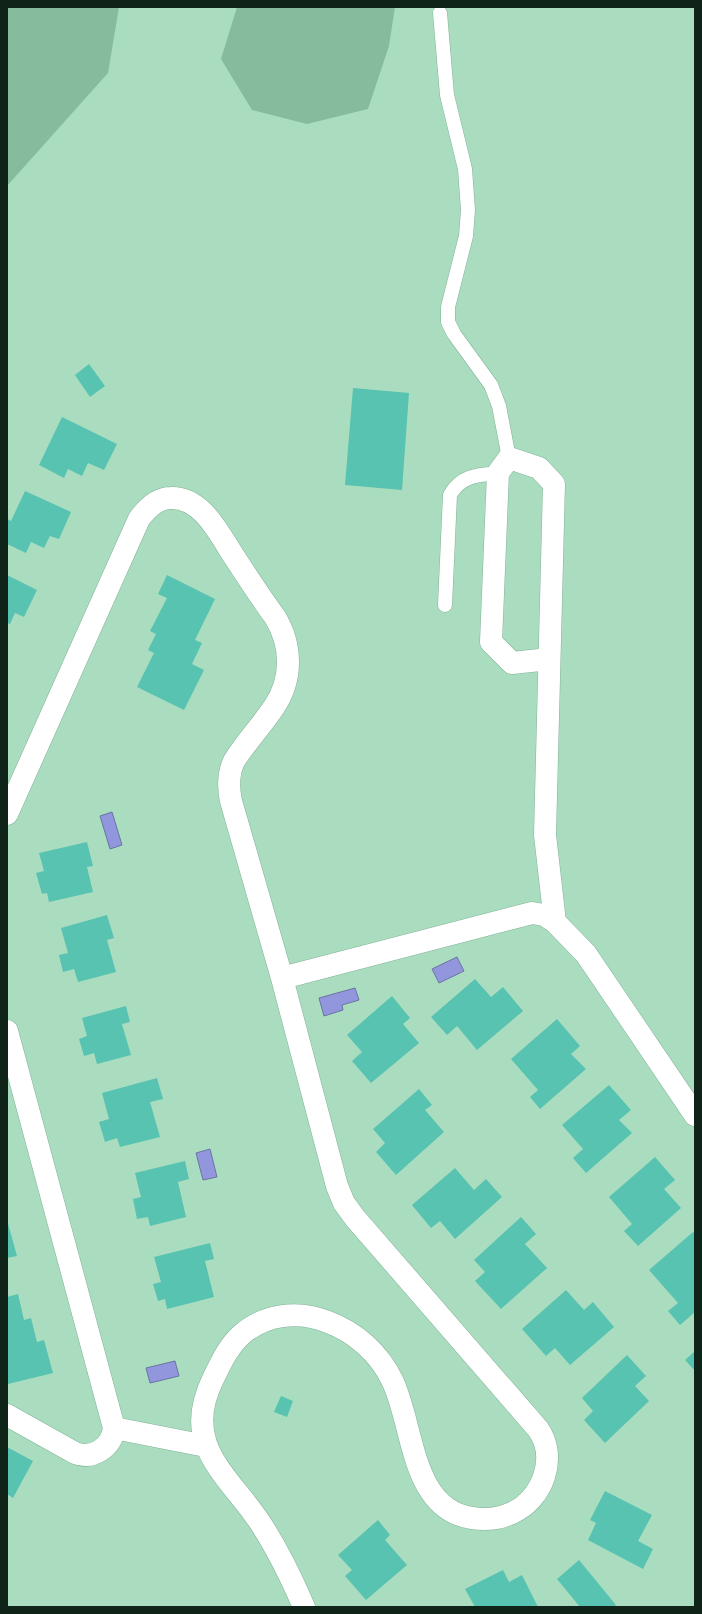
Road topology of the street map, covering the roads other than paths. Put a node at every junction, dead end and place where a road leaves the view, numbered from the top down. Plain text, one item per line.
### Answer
1 (440, 13) dead end
2 (504, 465) junction
3 (445, 605) dead end
4 (549, 659) junction
5 (7, 814) edge
6 (555, 922) junction
7 (282, 978) junction
8 (7, 1031) edge
9 (695, 1116) edge
10 (7, 1415) edge
11 (114, 1428) junction
12 (206, 1446) junction
13 (304, 1607) edge

1 - 2 lane
2 - 3 lane
2 - 4 street
2 - 4 street
4 - 6 street
5 - 7 street
6 - 7 street
6 - 9 street
7 - 12 street
8 - 11 street
10 - 11 street
11 - 12 street
12 - 13 street

